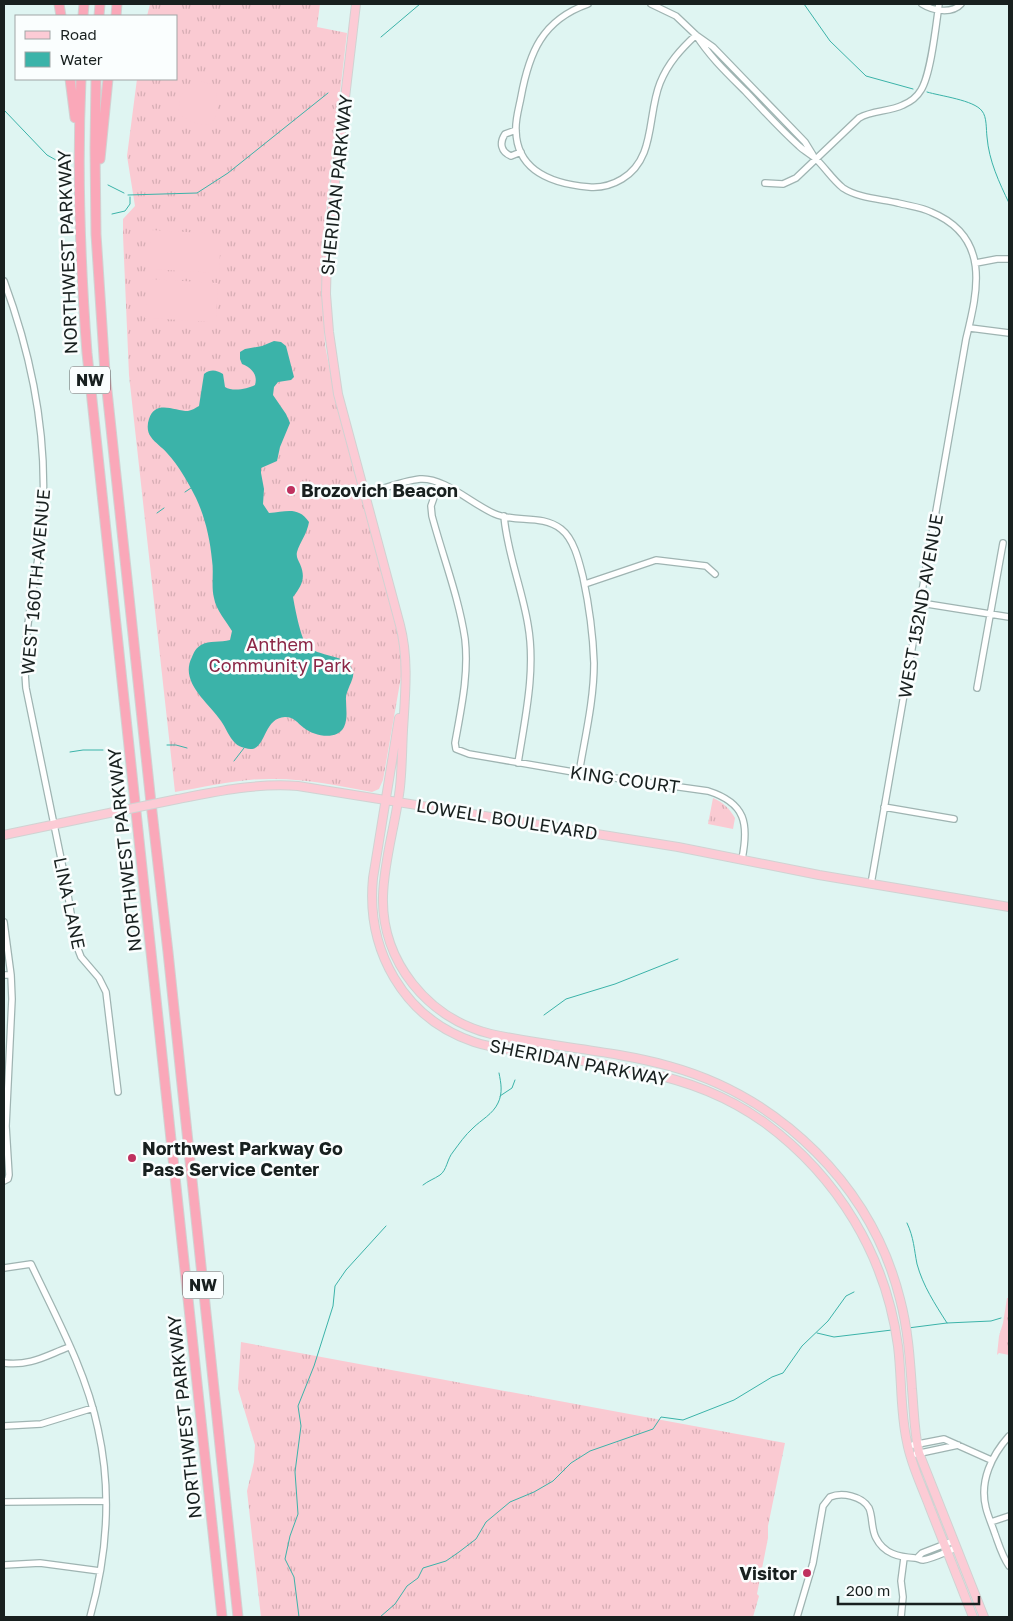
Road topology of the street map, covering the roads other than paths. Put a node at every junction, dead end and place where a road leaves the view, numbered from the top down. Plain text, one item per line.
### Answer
1 (356, 4) edge
2 (588, 4) edge
3 (651, 4) edge
4 (922, 4) edge
5 (961, 4) edge
6 (939, 6) edge
7 (696, 35) junction
8 (739, 73) junction
9 (733, 78) junction
10 (70, 80) edge
11 (81, 80) edge
12 (96, 80) edge
13 (108, 80) edge
14 (772, 107) junction
15 (765, 112) junction
16 (516, 130) junction
17 (521, 152) junction
18 (816, 159) junction
19 (78, 162) junction
20 (766, 184) dead end
21 (96, 211) junction
22 (1009, 259) edge
23 (976, 263) junction
24 (4, 281) edge
25 (970, 328) junction
26 (1009, 333) edge
27 (439, 483) junction
28 (365, 494) junction
29 (504, 516) junction
30 (1003, 543) dead end
31 (715, 574) dead end
32 (584, 584) junction
33 (921, 602) junction
34 (990, 614) junction
35 (1009, 617) edge
36 (404, 687) junction
37 (977, 688) dead end
38 (518, 762) junction
39 (579, 773) junction
40 (386, 801) junction
41 (398, 802) junction
42 (884, 807) junction
43 (954, 819) dead end
44 (54, 825) junction
45 (4, 835) edge
46 (742, 859) junction
47 (871, 884) junction
48 (1009, 907) edge
49 (4, 922) edge
50 (4, 975) edge
51 (11, 975) junction
52 (7, 1050) edge
53 (118, 1092) dead end
54 (5, 1122) edge
55 (4, 1181) edge
56 (4, 1268) edge
57 (69, 1346) junction
58 (4, 1362) edge
59 (92, 1408) junction
60 (4, 1426) edge
61 (1009, 1436) edge
62 (917, 1444) junction
63 (958, 1445) junction
64 (908, 1446) junction
65 (919, 1453) junction
66 (910, 1456) junction
67 (991, 1460) junction
68 (106, 1501) junction
69 (4, 1502) edge
70 (1009, 1516) edge
71 (991, 1522) junction
72 (955, 1544) junction
73 (946, 1548) junction
74 (904, 1558) junction
75 (4, 1565) edge
76 (1009, 1566) edge
77 (100, 1571) junction
78 (90, 1617) edge
79 (222, 1617) edge
80 (238, 1617) edge
81 (797, 1617) edge
82 (901, 1617) edge
83 (973, 1617) edge
84 (984, 1617) edge

1 - 28 main road, SHERIDAN PARKWAY
2 - 16 street
3 - 7 street
4 - 6 street
5 - 6 street
6 - 18 street
7 - 8 street
7 - 9 street
7 - 17 street
8 - 9 street
8 - 14 street
9 - 15 street
10 - 19 highway
11 - 19 highway, NORTHWEST PARKWAY / NW
12 - 21 highway, NORTHWEST PARKWAY / NW
13 - 21 highway
14 - 15 street
14 - 18 street
15 - 18 street
16 - 17 street
16 - 17 street
18 - 20 street
18 - 23 street
19 - 79 highway, NORTHWEST PARKWAY / NW
21 - 80 highway, NORTHWEST PARKWAY / NW
22 - 23 street
23 - 25 street, WEST 152ND AVENUE
24 - 44 street, WEST 160TH AVENUE
25 - 26 street
25 - 33 street, WEST 152ND AVENUE
27 - 28 street
27 - 29 street
27 - 38 street, KING COURT
28 - 36 main road, SHERIDAN PARKWAY
29 - 32 street
29 - 38 street
30 - 34 street
31 - 32 street
32 - 39 street
33 - 34 street
33 - 42 street, WEST 152ND AVENUE
34 - 35 street
34 - 37 street
36 - 40 main road, SHERIDAN PARKWAY
36 - 41 main road, SHERIDAN PARKWAY
38 - 39 street, KING COURT
39 - 46 street, KING COURT
40 - 41 main road, LOWELL BOULEVARD
40 - 44 main road, LOWELL BOULEVARD, bridge
40 - 64 main road, SHERIDAN PARKWAY
41 - 46 main road, LOWELL BOULEVARD
41 - 62 main road, SHERIDAN PARKWAY
42 - 43 street
42 - 47 street, WEST 152ND AVENUE
44 - 45 main road, LOWELL BOULEVARD
44 - 53 street, LINA LANE
46 - 47 main road, LOWELL BOULEVARD
47 - 48 main road, LOWELL BOULEVARD
49 - 51 street
50 - 51 street
51 - 52 street
52 - 54 street
54 - 55 street
56 - 57 street
57 - 58 street
57 - 59 street
59 - 60 street
59 - 68 street
61 - 67 street
62 - 63 street
62 - 64 street
62 - 65 main road, SHERIDAN PARKWAY
63 - 65 street
63 - 67 street
64 - 66 main road, SHERIDAN PARKWAY
65 - 66 street
65 - 72 main road, SHERIDAN PARKWAY
66 - 73 main road, SHERIDAN PARKWAY
67 - 71 street
68 - 69 street
68 - 77 street
70 - 71 street
71 - 76 street
72 - 73 street
72 - 84 main road, SHERIDAN PARKWAY
73 - 74 street
73 - 83 main road, SHERIDAN PARKWAY
74 - 81 street
74 - 82 street
75 - 77 street
77 - 78 street

